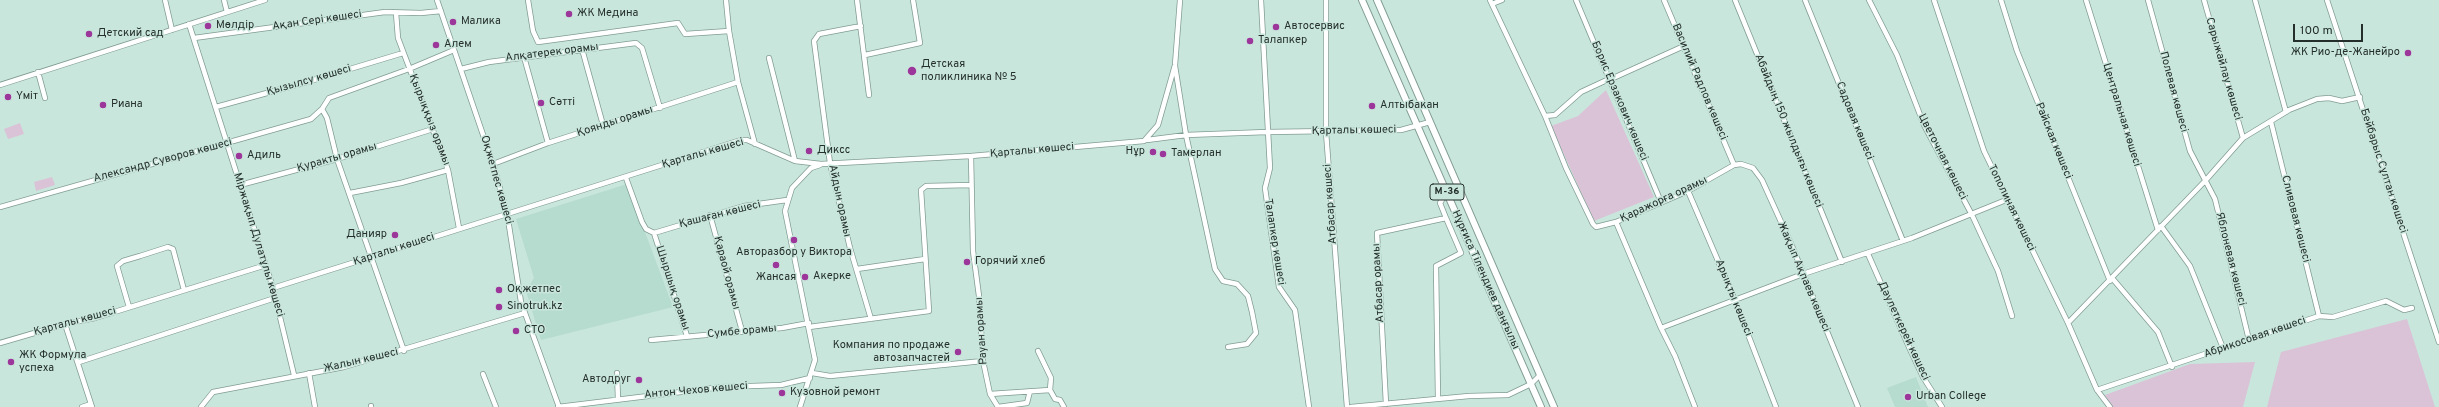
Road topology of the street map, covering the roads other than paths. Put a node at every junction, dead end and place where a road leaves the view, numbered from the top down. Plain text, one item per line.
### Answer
1 (165, 0) edge
2 (224, 0) edge
3 (266, 0) edge
4 (437, 0) edge
5 (528, 0) edge
6 (726, 0) edge
7 (857, 0) edge
8 (913, 0) edge
9 (1180, 0) edge
10 (1261, 0) edge
11 (1326, 0) edge
12 (1362, 0) edge
13 (1377, 0) edge
14 (1502, 0) edge
15 (1576, 0) edge
16 (1664, 0) edge
17 (1735, 0) edge
18 (1805, 0) edge
19 (1869, 0) edge
20 (1934, 0) edge
21 (2001, 0) edge
22 (2086, 0) edge
23 (2148, 0) edge
24 (2204, 0) edge
25 (2255, 0) edge
26 (2327, 0) edge
27 (1491, 2) edge
28 (441, 11) junction
29 (227, 12) junction
30 (396, 13) junction
31 (189, 24) junction
32 (862, 26) junction
33 (172, 30) junction
34 (729, 31) junction
35 (194, 38) junction
36 (1684, 46) junction
37 (582, 49) junction
38 (454, 50) junction
39 (403, 53) junction
40 (866, 55) junction
41 (524, 57) junction
42 (768, 58) dead end
43 (1174, 65) junction
44 (409, 69) junction
45 (461, 69) junction
46 (38, 72) junction
47 (1610, 79) junction
48 (738, 82) junction
49 (0, 85) edge
50 (869, 95) dead end
51 (2360, 97) junction
52 (45, 98) dead end
53 (216, 107) junction
54 (660, 108) junction
55 (322, 109) junction
56 (2286, 112) junction
57 (1545, 116) junction
58 (1430, 122) junction
59 (2271, 122) junction
60 (603, 125) junction
61 (1418, 126) junction
62 (433, 129) junction
63 (1267, 132) junction
64 (1326, 132) junction
65 (1186, 135) junction
66 (2243, 138) junction
67 (1147, 140) junction
68 (548, 143) junction
69 (228, 144) junction
70 (755, 144) junction
71 (971, 156) junction
72 (337, 159) junction
73 (795, 161) junction
74 (830, 163) junction
75 (492, 164) junction
76 (821, 164) junction
77 (1734, 165) junction
78 (448, 170) junction
79 (626, 178) junction
80 (2205, 181) junction
81 (971, 184) junction
82 (240, 185) junction
83 (1688, 191) junction
84 (1447, 192) junction
85 (350, 194) junction
86 (787, 200) junction
87 (2006, 200) junction
88 (1662, 202) junction
89 (0, 207) edge
90 (507, 214) junction
91 (1972, 215) junction
92 (710, 216) junction
93 (1446, 218) junction
94 (1616, 222) junction
95 (458, 228) junction
96 (2159, 228) junction
97 (654, 233) junction
98 (1903, 241) junction
99 (1868, 254) junction
100 (370, 258) junction
101 (925, 259) junction
102 (1842, 262) junction
103 (266, 265) junction
104 (857, 269) junction
105 (1802, 274) junction
106 (2111, 280) junction
107 (273, 288) junction
108 (184, 290) junction
109 (275, 298) junction
110 (1734, 298) junction
111 (129, 307) junction
112 (2412, 308) dead end
113 (525, 313) junction
114 (2012, 316) dead end
115 (2319, 316) junction
116 (871, 318) junction
117 (2068, 323) junction
118 (65, 324) junction
119 (809, 325) junction
120 (1661, 328) junction
121 (742, 331) junction
122 (687, 336) junction
123 (651, 340) dead end
124 (2249, 340) junction
125 (2439, 342) edge
126 (0, 343) edge
127 (1228, 346) dead end
128 (2223, 348) junction
129 (404, 351) junction
130 (1038, 351) dead end
131 (983, 361) junction
132 (79, 362) junction
133 (2172, 367) junction
134 (617, 372) dead end
135 (309, 373) junction
136 (812, 373) junction
137 (483, 374) dead end
138 (294, 375) junction
139 (1540, 375) junction
140 (810, 378) junction
141 (1531, 384) junction
142 (1030, 390) junction
143 (1050, 390) junction
144 (2098, 390) junction
145 (990, 394) junction
146 (618, 399) junction
147 (1438, 399) junction
148 (1386, 404) junction
149 (92, 405) edge
150 (82, 407) edge
151 (201, 407) edge
152 (315, 407) edge
153 (496, 407) edge
154 (559, 407) edge
155 (800, 407) edge
156 (1064, 407) edge
157 (1309, 407) edge
158 (1347, 407) edge
159 (1351, 407) edge
160 (1541, 407) edge
161 (1554, 407) edge
162 (1695, 407) edge
163 (1776, 407) edge
164 (1858, 407) edge
165 (1942, 407) edge
166 (2110, 407) edge

1 - 33 street
2 - 29 street
3 - 29 street
4 - 28 street, Оқжетпес көшесі
5 - 34 street
6 - 34 street
7 - 32 street
8 - 40 street
9 - 43 street
10 - 63 street, Талапкер көшесі
11 - 64 street, Атбасар көшесі
12 - 61 main road, Нұрғиса Тілендиев даңғылы / M-36
13 - 58 main road, Нұрғиса Тілендиев даңғылы / M-36
14 - 27 street
15 - 47 street, Борис Ерзакович көшесі
16 - 36 street, Василий Радлов көшесі
17 - 102 street, Абайдың 150 жылдығы көшесі
18 - 98 street, Садовая көшесі
19 - 91 street, Цветочная көшесі
20 - 87 street, Тополиная көшесі
21 - 106 street, Райская көшесі
22 - 96 street, Центральная көшесі
23 - 80 street, Полевая көшесі
24 - 66 street, Сарыжайлау көшесі
25 - 56 street
26 - 51 street, Бейбарыс Сұлтан көшесі
27 - 57 street, Қаражорға орамы
28 - 30 street, Ақан Сері көшесі
28 - 38 street, Оқжетпес көшесі
29 - 31 street
30 - 35 street, Ақан Сері көшесі
30 - 39 street, Қырыққыз орамы
31 - 33 street
31 - 35 street, Міржақып Дулатұлы көшесі
32 - 40 street
32 - 74 street, Айдын орамы
33 - 46 street
34 - 48 street
35 - 53 street, Міржақып Дулатұлы көшесі
36 - 47 street
36 - 77 street, Василий Радлов көшесі
37 - 41 street, Алқатерек орамы
37 - 54 street, Алқатерек орамы
37 - 60 street
38 - 44 street
38 - 45 street, Оқжетпес көшесі
39 - 44 street, Қырыққыз орамы
39 - 53 street, Қызылсу көшесі
40 - 50 street
41 - 45 street, Алқатерек орамы
41 - 68 street
42 - 73 street
43 - 65 street
43 - 67 street
44 - 55 street
44 - 62 street, Қырыққыз орамы
45 - 75 street, Оқжетпес көшесі
46 - 49 street
46 - 52 street
47 - 57 street
47 - 88 street, Борис Ерзакович көшесі
48 - 54 street, Қоянды орамы
48 - 70 street
51 - 56 street
51 - 125 street, Бейбарыс Сұлтан көшесі
53 - 69 street, Міржақып Дулатұлы көшесі
54 - 60 street, Қоянды орамы
55 - 69 street, Александр Суворов көшесі
55 - 72 street
56 - 59 street
57 - 94 street, Қаражорға орамы
58 - 61 street, Қарталы көшесі
58 - 139 main road, Нұрғиса Тілендиев даңғылы / M-36
59 - 66 street
59 - 115 street, Сливовая көшесі
60 - 68 street, Қоянды орамы
61 - 64 street, Қарталы көшесі
61 - 84 main road, Нұрғиса Тілендиев даңғылы / M-36
62 - 72 street, Қуракты орамы
62 - 78 street, Қырыққыз орамы
63 - 64 street, Қарталы көшесі
63 - 65 street, Қарталы көшесі
63 - 157 street, Талапкер көшесі
64 - 158 street, Атбасар көшесі
65 - 67 street, Қарталы көшесі
65 - 127 street
66 - 80 street
67 - 71 street, Қарталы көшесі
68 - 75 street, Қоянды орамы
69 - 82 street, Міржақып Дулатұлы көшесі
69 - 89 street, Александр Суворов көшесі
70 - 73 street, Қарталы көшесі
70 - 79 street, Қарталы көшесі
71 - 74 street, Қарталы көшесі
71 - 81 street, Рауан орамы
72 - 82 street, Қуракты орамы
72 - 85 street
73 - 76 street, Қарталы көшесі
74 - 76 street, Қарталы көшесі
74 - 104 street, Айдын орамы
75 - 90 street, Оқжетпес көшесі
76 - 86 street
77 - 83 street, Қаражорға орамы
77 - 105 street, Жақып Ақпаев көшесі
78 - 85 street
78 - 95 street, Қырыққыз орамы
79 - 90 street, Қарталы көшесі
79 - 97 street, Шыршық орамы
80 - 96 street
80 - 124 street, Яблоневая көшесі
81 - 101 street
81 - 131 street, Рауан орамы
82 - 103 street, Міржақып Дулатұлы көшесі
83 - 88 street, Қаражорға орамы
83 - 110 street, Арықты көшесі
84 - 93 street
84 - 141 main road, Нұрғиса Тілендиев даңғылы / M-36
85 - 100 street
86 - 92 street, Қашаған көшесі
86 - 119 street
87 - 91 street
87 - 117 street, Тополиная көшесі
88 - 94 street, Қаражорға орамы
90 - 95 street, Қарталы көшесі
90 - 113 street, Оқжетпес көшесі
91 - 98 street
91 - 114 street, Цветочная көшесі
92 - 97 street, Қашаған көшесі
92 - 121 street, Қараой орамы
93 - 147 street
93 - 148 street, Атбасар орамы
94 - 120 street
95 - 100 street, Қарталы көшесі
96 - 106 street
96 - 128 street, Центральная көшесі
97 - 122 street, Шыршық орамы
98 - 99 street
99 - 102 street
99 - 165 street, Дәулеткерей көшесі
100 - 107 street, Қарталы көшесі
100 - 129 street
101 - 104 street
101 - 116 street, Сумбе орамы
102 - 105 street
103 - 107 street, Міржақып Дулатұлы көшесі
103 - 108 street, Қарталы көшесі
104 - 116 street, Айдын орамы
105 - 110 street
105 - 164 street, Жақып Ақпаев көшесі
106 - 117 street
106 - 133 street, Райская көшесі
107 - 109 street, Міржақып Дулатұлы көшесі
108 - 111 street, Қарталы көшесі
108 - 111 street
109 - 132 street
109 - 138 street, Міржақып Дулатұлы көшесі
110 - 120 street
110 - 163 street, Арықты көшесі
111 - 118 street, Қарталы көшесі
112 - 115 street, Абрикосовая көшесі
113 - 129 street, Жалын көшесі
113 - 154 street, Оқжетпес көшесі
115 - 124 street, Абрикосовая көшесі
116 - 119 street, Сумбе орамы
117 - 144 street, Тополиная көшесі
118 - 126 street, Қарталы көшесі
118 - 132 street
119 - 121 street, Сумбе орамы
119 - 136 street
120 - 162 street
121 - 122 street, Сумбе орамы
122 - 123 street, Сумбе орамы
124 - 128 street, Абрикосовая көшесі
128 - 133 street, Абрикосовая көшесі
129 - 135 street, Жалын көшесі
130 - 143 street
131 - 136 street
131 - 145 street, Рауан орамы
132 - 149 street
133 - 144 street, Абрикосовая көшесі
134 - 146 street
135 - 138 street, Жалын көшесі
135 - 152 street
136 - 140 street
137 - 153 street
138 - 151 street, Жалын көшесі
139 - 141 street
139 - 161 main road, Нұрғиса Тілендиев даңғылы / M-36
140 - 146 street, Антон Чехов көшесі
140 - 155 street
141 - 147 street
141 - 160 main road, Нұрғиса Тілендиев даңғылы / M-36
142 - 143 street
142 - 145 street
142 - 145 street
143 - 156 street
144 - 166 street, Тополиная көшесі
146 - 154 street, Антон Чехов көшесі
147 - 148 street
148 - 159 street
149 - 150 street

